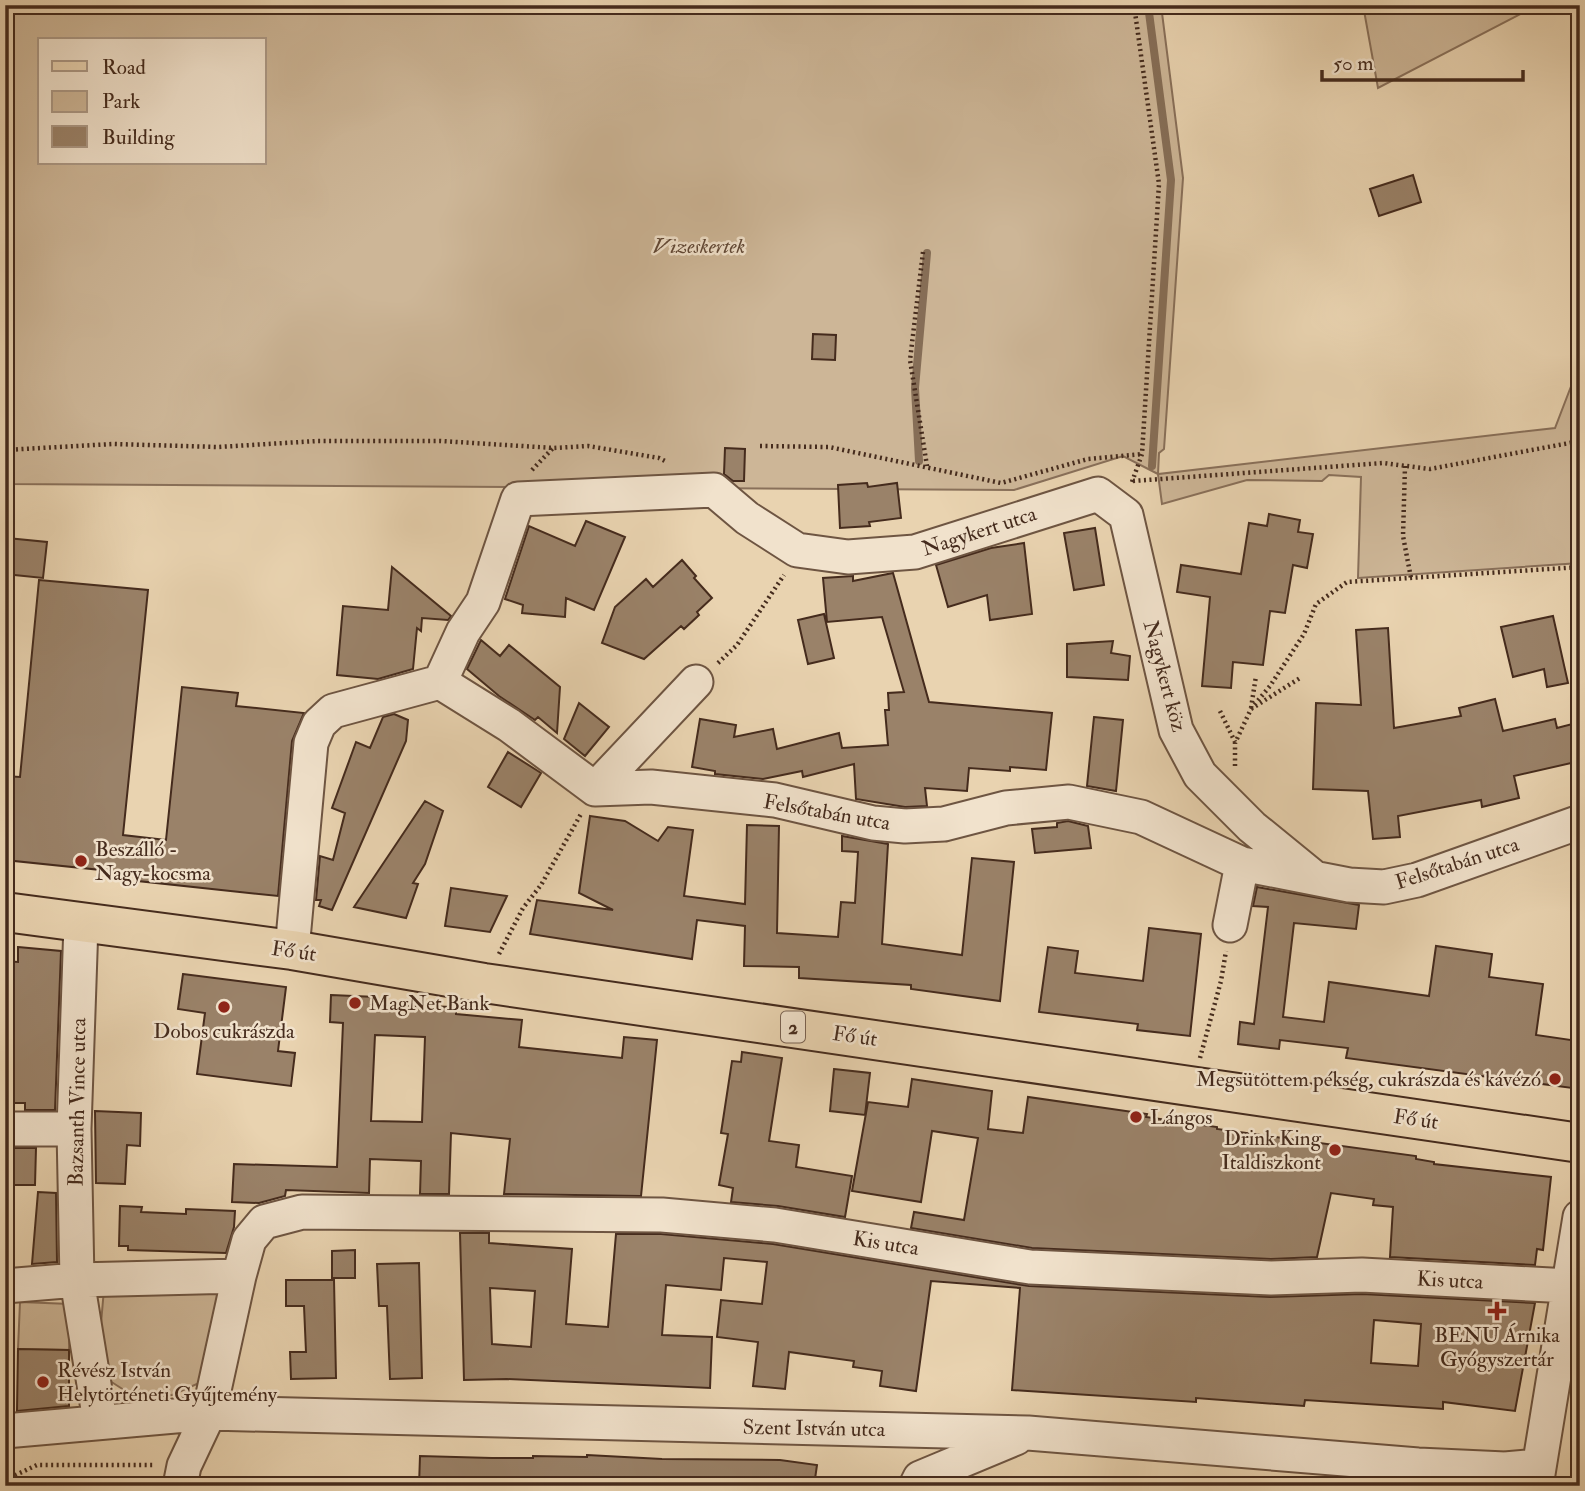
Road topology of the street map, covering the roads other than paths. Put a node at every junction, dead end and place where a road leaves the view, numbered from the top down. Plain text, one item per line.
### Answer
1 (1125, 494) joint
2 (440, 682) junction
3 (696, 682) dead end
4 (595, 789) junction
5 (1580, 804) edge
6 (1580, 822) edge
7 (1242, 864) junction
8 (1389, 866) dead end
9 (1315, 879) junction
10 (5, 912) edge
11 (81, 924) junction
12 (1230, 925) road end
13 (292, 950) junction
14 (5, 1129) edge
15 (74, 1129) junction
16 (1580, 1143) edge
17 (1580, 1217) edge
18 (239, 1276) junction
19 (77, 1280) junction
20 (5, 1286) edge
21 (1569, 1286) junction
22 (209, 1413) junction
23 (100, 1421) junction
24 (5, 1431) edge
25 (1028, 1433) junction
26 (1537, 1476) edge
27 (1419, 1479) edge
28 (180, 1486) edge
29 (916, 1486) edge

1 - 2 street, Nagykert utca
1 - 9 street, Nagykert köz
2 - 4 street
2 - 13 street
3 - 4 street
4 - 7 street, Felsőtabán utca
5 - 8 street
6 - 9 street, Felsőtabán utca
7 - 9 street, Felsőtabán utca
7 - 12 street
10 - 11 main road, Fő út / 2
11 - 13 main road, Fő út / 2
11 - 15 street, Bazsanth Vince utca
13 - 16 main road, Fő út / 2
14 - 15 street
15 - 19 street, Bazsanth Vince utca
17 - 21 street
18 - 19 street
18 - 21 street, Kis utca
18 - 22 street, Kis utca
19 - 20 street
19 - 23 street, Bazsanth Vince utca
21 - 26 street
22 - 23 street, Szent István utca
22 - 25 street, Szent István utca
22 - 28 street
23 - 24 street
25 - 27 street, Szent István utca
25 - 29 street
26 - 27 street, Szent István utca

